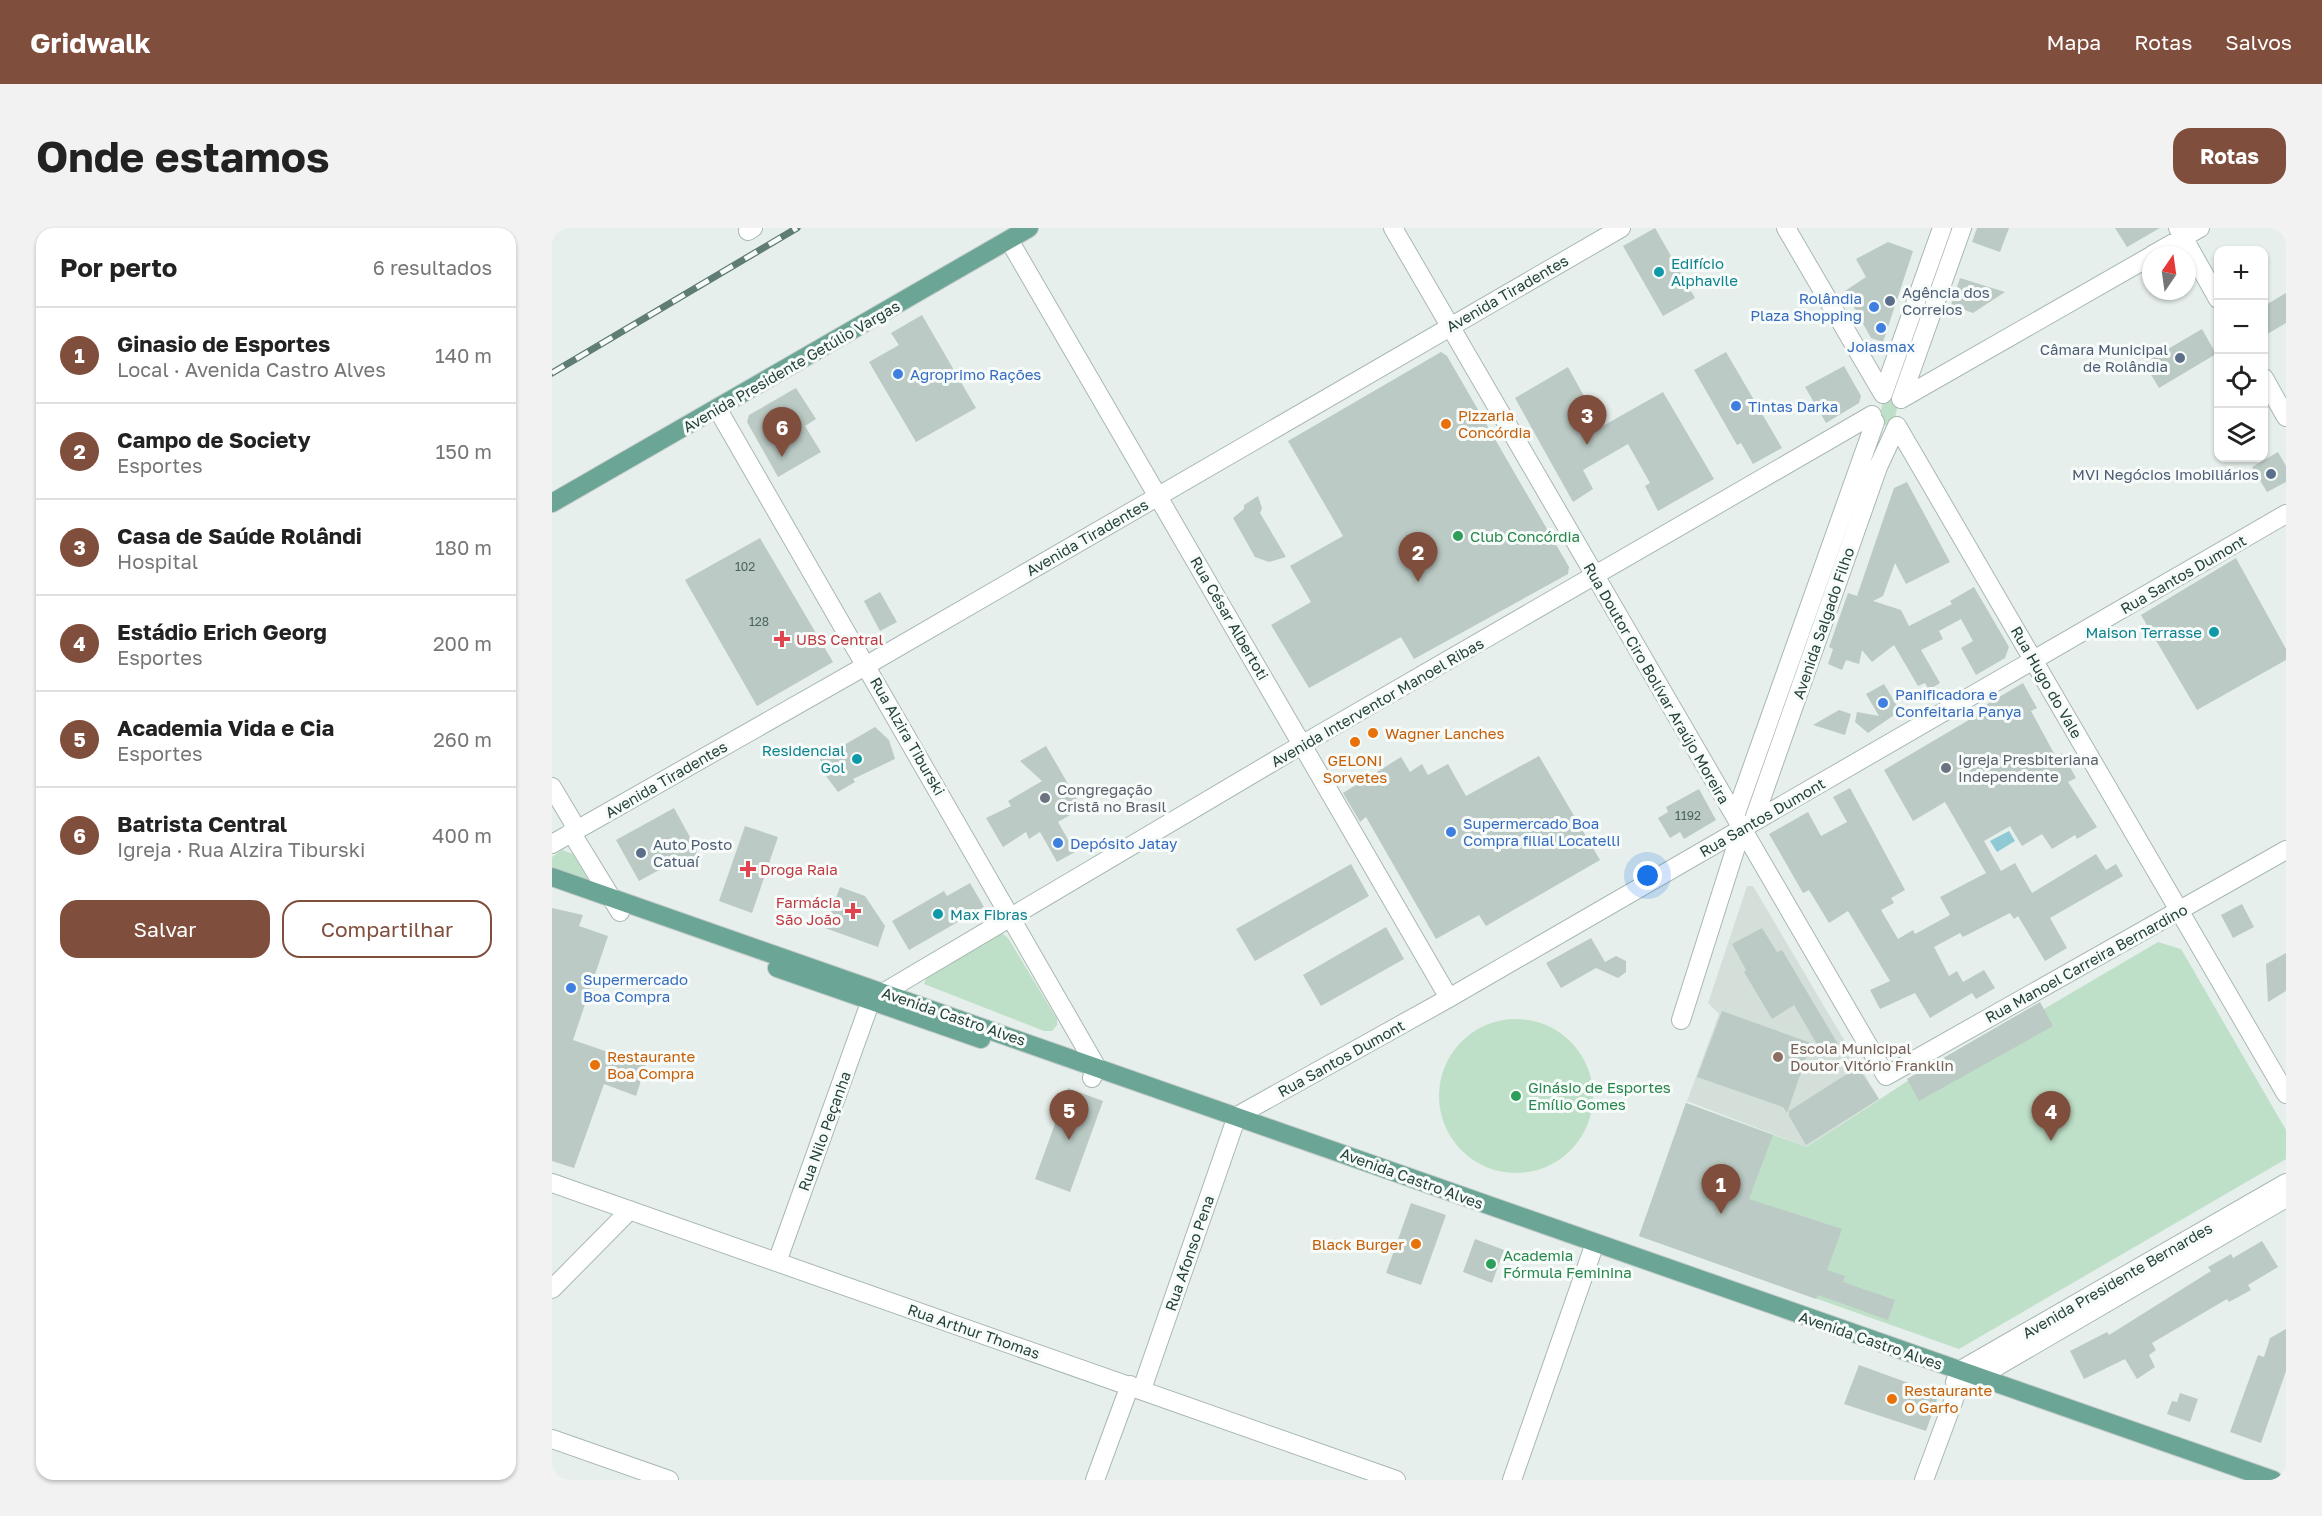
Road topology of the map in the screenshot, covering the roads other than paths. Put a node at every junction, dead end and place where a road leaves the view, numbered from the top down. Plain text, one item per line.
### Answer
1 (1029, 228) edge
2 (1394, 228) edge
3 (1621, 228) edge
4 (1786, 228) edge
5 (1942, 228) edge
6 (1962, 228) edge
7 (2200, 228) edge
8 (2181, 233) edge
9 (1009, 240) junction
10 (2164, 246) edge
11 (2142, 261) edge
12 (2214, 291) edge
13 (1450, 326) junction
14 (2268, 385) edge
15 (1882, 394) junction
16 (1901, 399) junction
17 (717, 408) junction
18 (2286, 417) edge
19 (1873, 419) junction
20 (1897, 426) junction
21 (1158, 496) junction
22 (552, 503) edge
23 (2286, 514) edge
24 (1594, 577) junction
25 (1823, 594) junction
26 (2034, 660) junction
27 (867, 665) junction
28 (1303, 744) junction
29 (552, 787) edge
30 (1743, 822) junction
31 (574, 831) junction
32 (552, 844) edge
33 (2286, 850) edge
34 (552, 877) edge
35 (552, 889) edge
36 (615, 904) junction
37 (2179, 912) junction
38 (1011, 916) junction
39 (878, 996) junction
40 (1449, 998) junction
41 (1681, 1020) dead end
42 (1094, 1072) junction
43 (1886, 1076) joint
44 (2286, 1094) edge
45 (1235, 1122) junction
46 (552, 1183) edge
47 (2286, 1183) edge
48 (2286, 1198) edge
49 (630, 1210) junction
50 (1593, 1248) junction
51 (777, 1262) junction
52 (552, 1289) edge
53 (1964, 1380) junction
54 (1136, 1387) junction
55 (2127, 1436) junction
56 (552, 1439) edge
57 (669, 1480) edge
58 (1095, 1480) edge
59 (1396, 1480) edge
60 (1512, 1480) edge
61 (1924, 1480) edge
62 (2237, 1480) edge
63 (2273, 1480) edge

1 - 9 main road, Avenida Presidente Getúlio Vargas
2 - 13 street, Rua Doutor Ciro Bolívar Araújo Moreira
3 - 13 street, Avenida Tiradentes
4 - 15 street
5 - 15 street
6 - 16 street
7 - 8 street
8 - 10 street
8 - 12 street
9 - 17 main road, Avenida Presidente Getúlio Vargas
9 - 21 street, Rua César Albertoti
11 - 16 street
13 - 21 street, Avenida Tiradentes
13 - 24 street, Rua Doutor Ciro Bolívar Araújo Moreira
14 - 18 street
15 - 16 street
15 - 19 street
16 - 20 street
17 - 22 main road, Avenida Presidente Getúlio Vargas
17 - 27 street, Rua Alzira Tiburski
19 - 20 street
19 - 24 street, Avenida Interventor Manoel Ribas
19 - 25 street, Avenida Salgado Filho
20 - 25 street, Avenida Salgado Filho
20 - 26 street, Rua Hugo do Vale
21 - 27 street, Avenida Tiradentes
21 - 28 street, Rua César Albertoti
23 - 26 street, Rua Santos Dumont
24 - 28 street, Avenida Interventor Manoel Ribas
24 - 30 street, Rua Doutor Ciro Bolívar Araújo Moreira
25 - 30 street, Avenida Salgado Filho
26 - 30 street, Rua Santos Dumont
26 - 37 street, Rua Hugo do Vale
27 - 31 street, Avenida Tiradentes
27 - 38 street, Rua Alzira Tiburski
28 - 38 street, Avenida Interventor Manoel Ribas
28 - 40 street, Rua César Albertoti
29 - 31 street
30 - 40 street, Rua Santos Dumont
30 - 41 street, Avenida Salgado Filho
30 - 43 street, Rua Doutor Ciro Bolívar Araújo Moreira
31 - 32 street, Avenida Tiradentes
31 - 36 street
33 - 37 street, Rua Manoel Carreira Bernardino
34 - 36 main road, Avenida Castro Alves
35 - 36 main road, Avenida Castro Alves
36 - 39 main road, Avenida Castro Alves
37 - 43 street, Rua Manoel Carreira Bernardino
37 - 44 street, Rua Hugo do Vale
38 - 39 street, Avenida Interventor Manoel Ribas
38 - 42 street, Rua Alzira Tiburski
39 - 42 main road, Avenida Castro Alves
39 - 51 street, Rua Nilo Peçanha
40 - 45 street, Rua Santos Dumont
42 - 45 main road, Avenida Castro Alves
45 - 50 main road, Avenida Castro Alves
45 - 54 street, Rua Afonso Pena
46 - 49 street, Rua Arthur Thomas
47 - 53 street, Avenida Presidente Bernardes
48 - 53 street, Avenida Presidente Bernardes
49 - 51 street, Rua Arthur Thomas
49 - 52 street
50 - 53 main road, Avenida Castro Alves
50 - 60 street
51 - 54 street, Rua Arthur Thomas
53 - 55 main road, Avenida Castro Alves
53 - 61 street
54 - 58 street, Rua Afonso Pena
54 - 59 street, Rua Arthur Thomas
55 - 62 main road, Avenida Castro Alves
55 - 63 main road, Avenida Castro Alves
56 - 57 street

